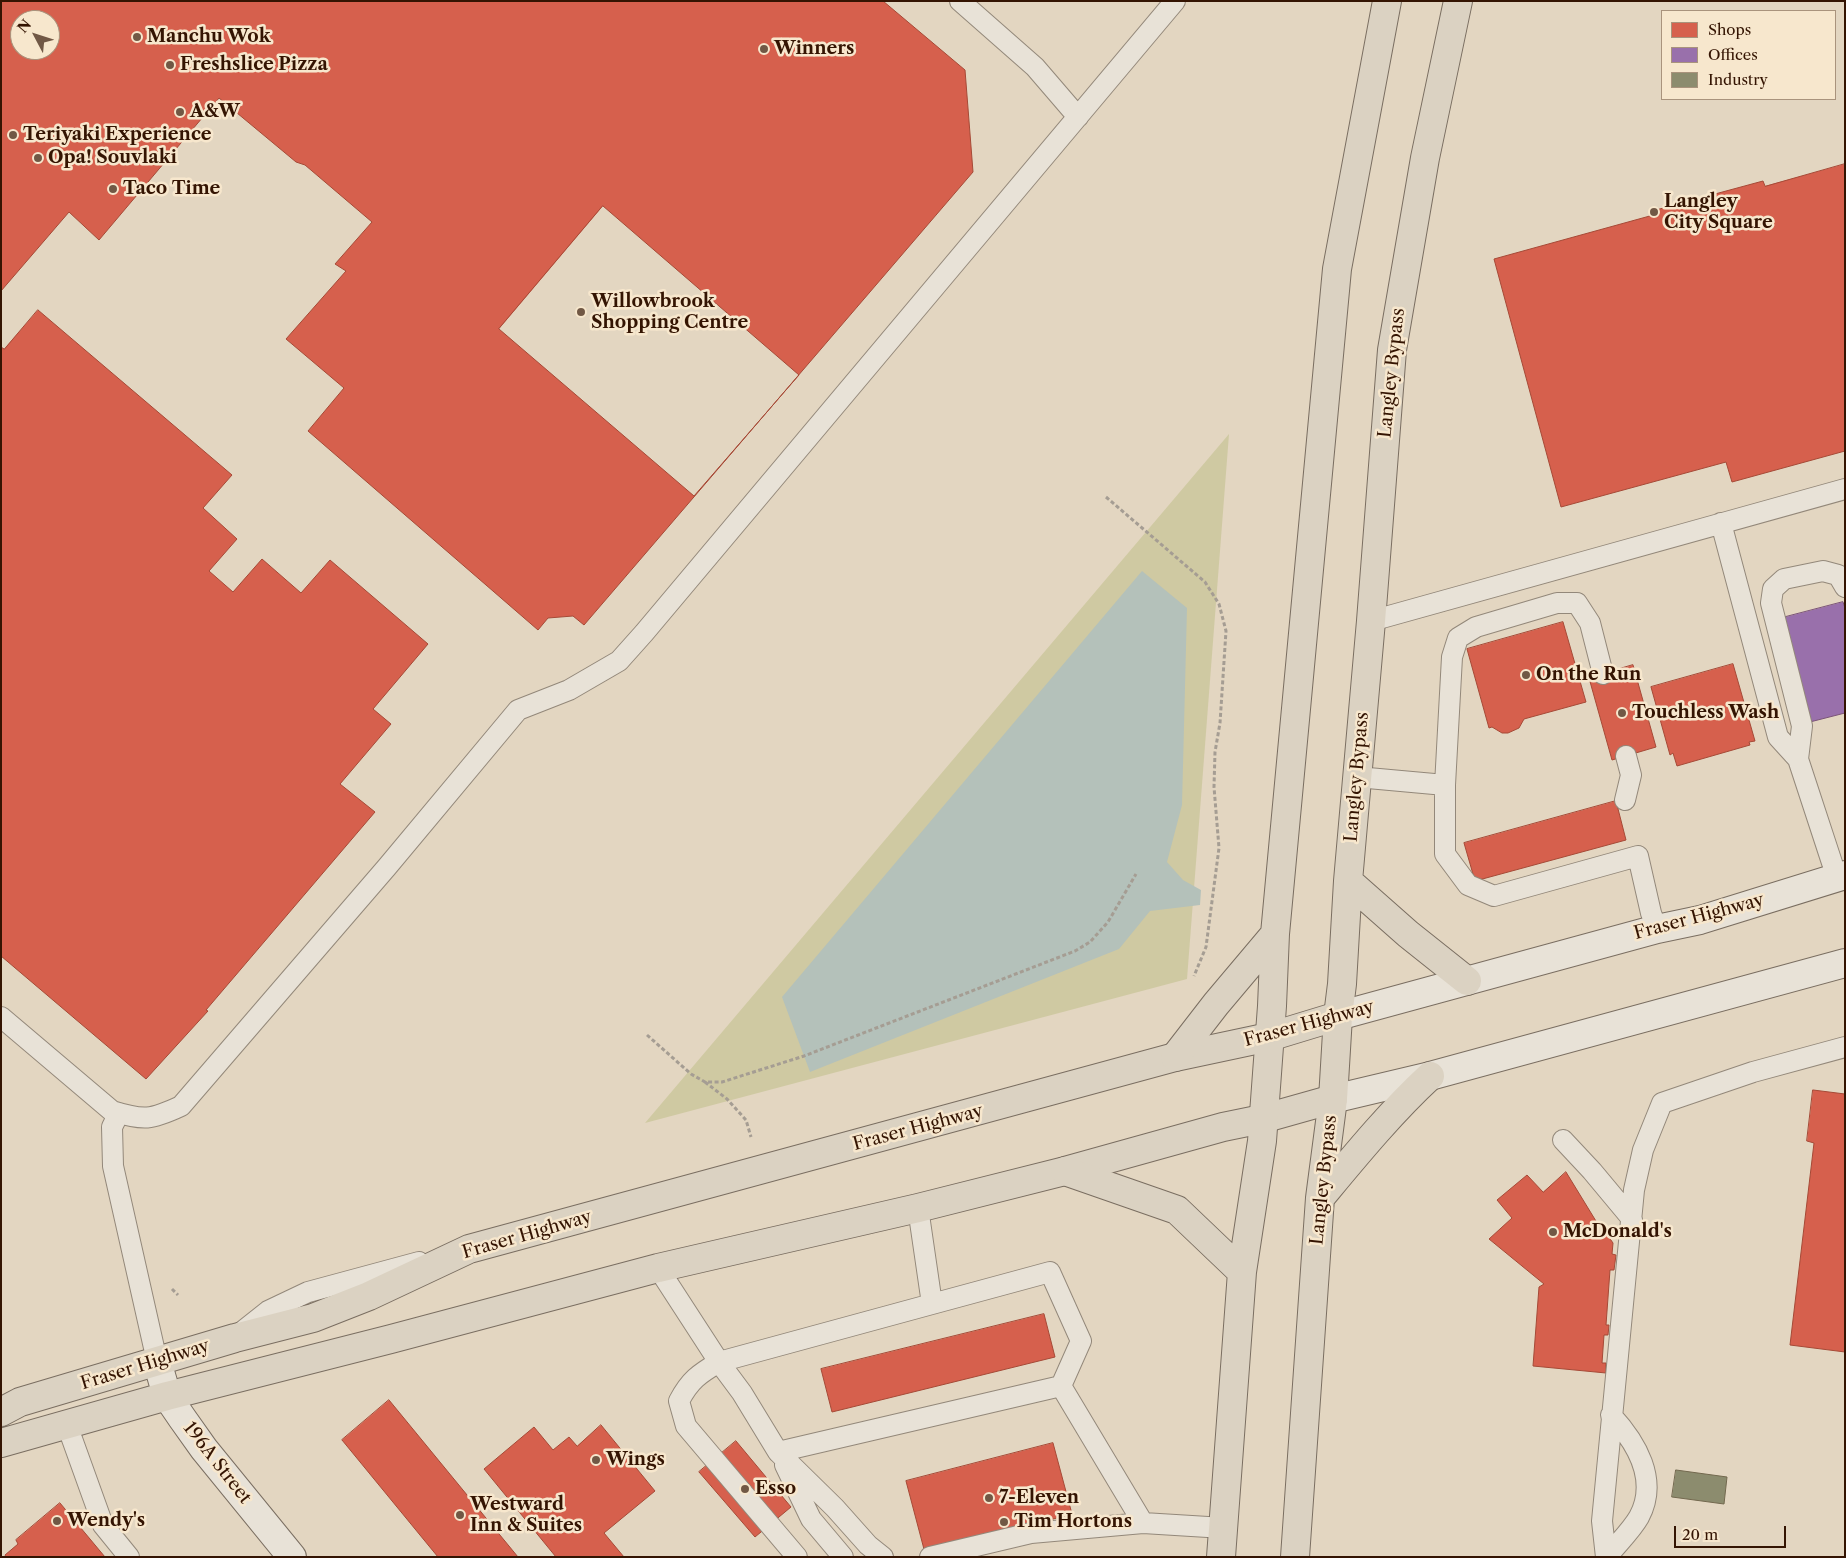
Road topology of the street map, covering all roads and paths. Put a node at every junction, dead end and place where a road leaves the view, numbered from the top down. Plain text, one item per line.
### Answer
1 (960, 1) edge
2 (1175, 1) edge
3 (1387, 1) edge
4 (1458, 1) edge
5 (1078, 117) junction
6 (1845, 489) edge
7 (1106, 497) dead end
8 (1721, 523) junction
9 (1845, 588) edge
10 (1371, 621) junction
11 (1603, 674) dead end
12 (1626, 756) dead end
13 (1798, 759) junction
14 (1357, 777) junction
15 (1445, 785) junction
16 (1625, 800) dead end
17 (1136, 874) dead end
18 (1841, 876) edge
19 (1348, 881) junction
20 (1657, 929) junction
21 (1275, 934) junction
22 (1845, 963) edge
23 (1193, 978) dead end
24 (1467, 981) junction
25 (1338, 1016) junction
26 (1, 1017) edge
27 (647, 1035) dead end
28 (1270, 1037) junction
29 (1845, 1047) edge
30 (1175, 1057) junction
31 (1430, 1076) junction
32 (705, 1082) junction
33 (1333, 1100) junction
34 (119, 1113) junction
35 (1262, 1119) junction
36 (751, 1138) dead end
37 (1563, 1140) dead end
38 (1065, 1171) junction
39 (1320, 1198) junction
40 (918, 1208) junction
41 (1632, 1219) junction
42 (658, 1268) junction
43 (1242, 1272) junction
44 (932, 1304) junction
45 (157, 1361) junction
46 (719, 1362) junction
47 (1060, 1386) junction
48 (167, 1396) junction
49 (1, 1412) edge
50 (1611, 1415) junction
51 (67, 1425) junction
52 (1, 1444) edge
53 (778, 1452) junction
54 (1144, 1523) junction
55 (1224, 1528) junction
56 (129, 1557) edge
57 (292, 1557) edge
58 (797, 1557) edge
59 (843, 1557) edge
60 (883, 1557) edge
61 (930, 1557) edge
62 (1221, 1557) edge
63 (1294, 1557) edge
64 (1607, 1557) edge

1 - 5 lane
2 - 5 lane
3 - 21 main road
4 - 10 main road, Langley Bypass
5 - 34 lane
6 - 8 lane
7 - 23 path
8 - 10 lane
8 - 13 lane
9 - 13 lane
10 - 14 main road, Langley Bypass
11 - 15 lane
12 - 16 lane
13 - 18 lane
14 - 15 lane
14 - 19 main road, Langley Bypass
15 - 20 lane
17 - 32 path
18 - 20 main road, Fraser Highway
19 - 24 main road
19 - 25 main road, Langley Bypass
20 - 24 main road, Fraser Highway
21 - 28 main road
21 - 30 main road
22 - 31 main road, Fraser Highway
24 - 25 main road, Fraser Highway
25 - 28 main road, Fraser Highway
25 - 33 main road, Langley Bypass
26 - 34 lane
27 - 32 path
28 - 30 main road, Fraser Highway
28 - 35 main road
29 - 41 lane
30 - 45 main road, Fraser Highway
31 - 33 main road, Fraser Highway
31 - 39 main road
32 - 36 path
33 - 35 main road, Fraser Highway
33 - 39 main road, Langley Bypass
34 - 45 lane
35 - 38 main road, Fraser Highway
35 - 43 main road
37 - 41 lane
38 - 40 main road, Fraser Highway
38 - 43 main road
39 - 63 main road, Langley Bypass
40 - 42 main road, Fraser Highway
40 - 44 lane
41 - 50 lane
42 - 46 lane
42 - 48 main road, Fraser Highway
43 - 55 main road
44 - 46 lane
44 - 47 lane
45 - 48 main road, 196A Street
45 - 49 main road, Fraser Highway
46 - 53 lane
46 - 58 lane
47 - 53 lane
47 - 54 lane
48 - 51 main road, Fraser Highway
48 - 57 main road, 196A Street
50 - 64 lane
50 - 64 lane
51 - 52 main road, Fraser Highway
51 - 56 lane
53 - 59 lane
53 - 60 lane
54 - 55 lane
54 - 61 lane
55 - 62 main road

